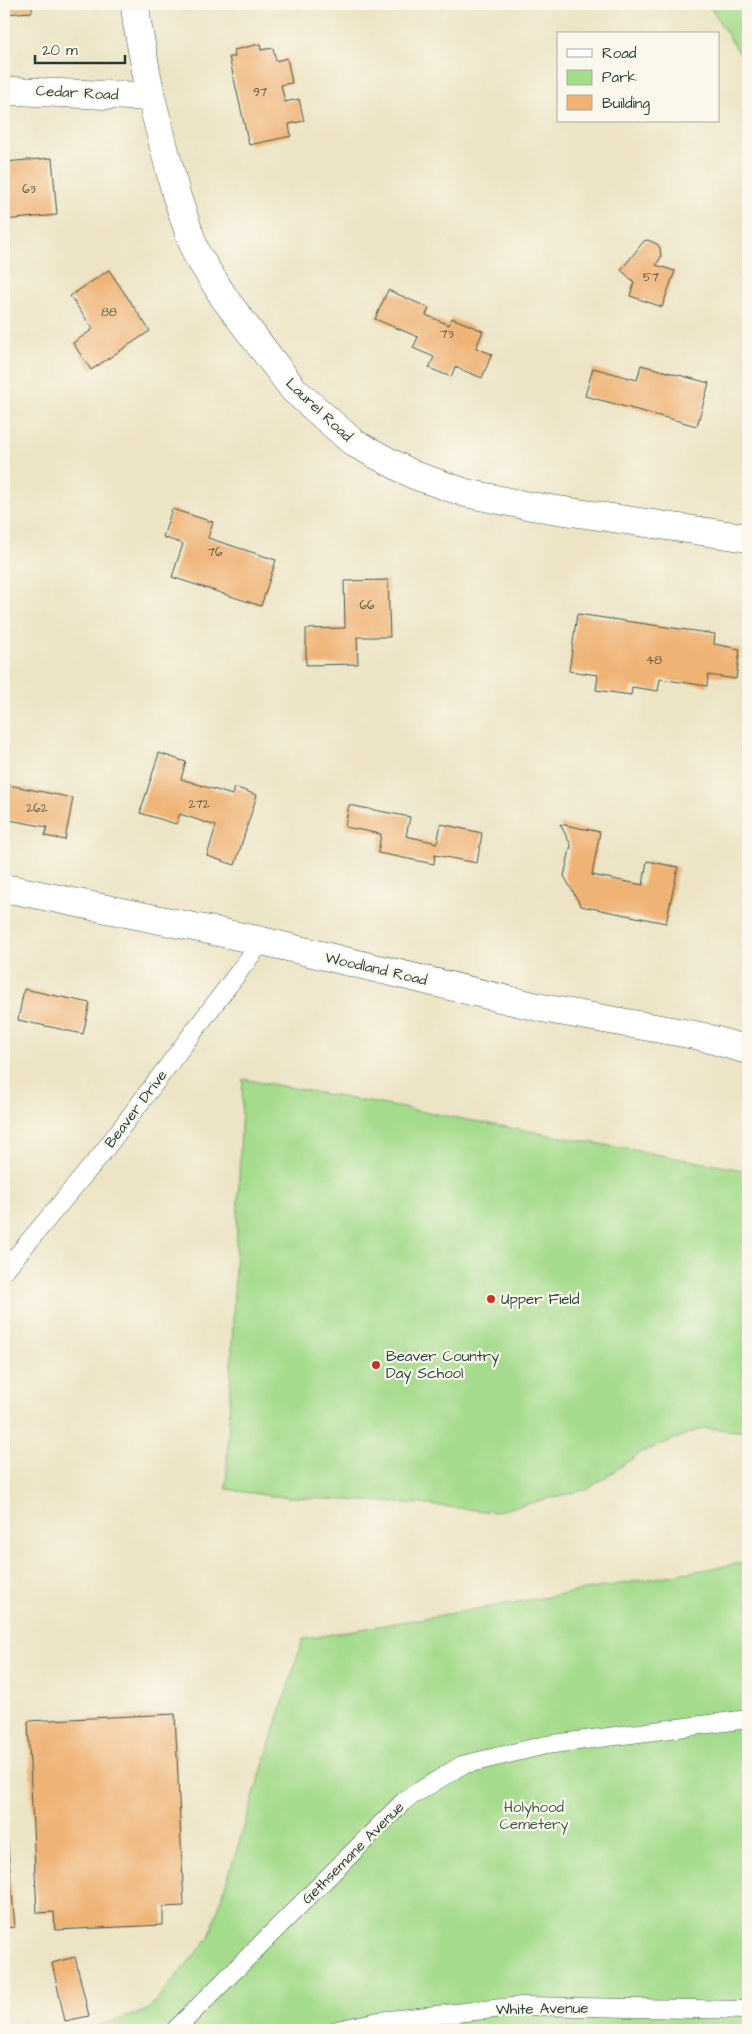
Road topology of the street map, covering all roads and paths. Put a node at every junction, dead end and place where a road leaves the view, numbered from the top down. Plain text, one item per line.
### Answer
1 (136, 4) edge
2 (4, 93) edge
3 (151, 97) junction
4 (748, 538) edge
5 (4, 889) edge
6 (262, 941) junction
7 (748, 1050) edge
8 (4, 1272) edge
9 (748, 1719) edge
10 (748, 2010) edge
11 (175, 2030) edge
12 (337, 2030) edge

1 - 3 street, Laurel Road
2 - 3 street, Cedar Road
3 - 4 street, Laurel Road
5 - 6 street, Woodland Road
6 - 7 street, Woodland Road
6 - 8 lane, Beaver Drive
9 - 11 lane, Gethsemane Avenue
10 - 12 lane, White Avenue

